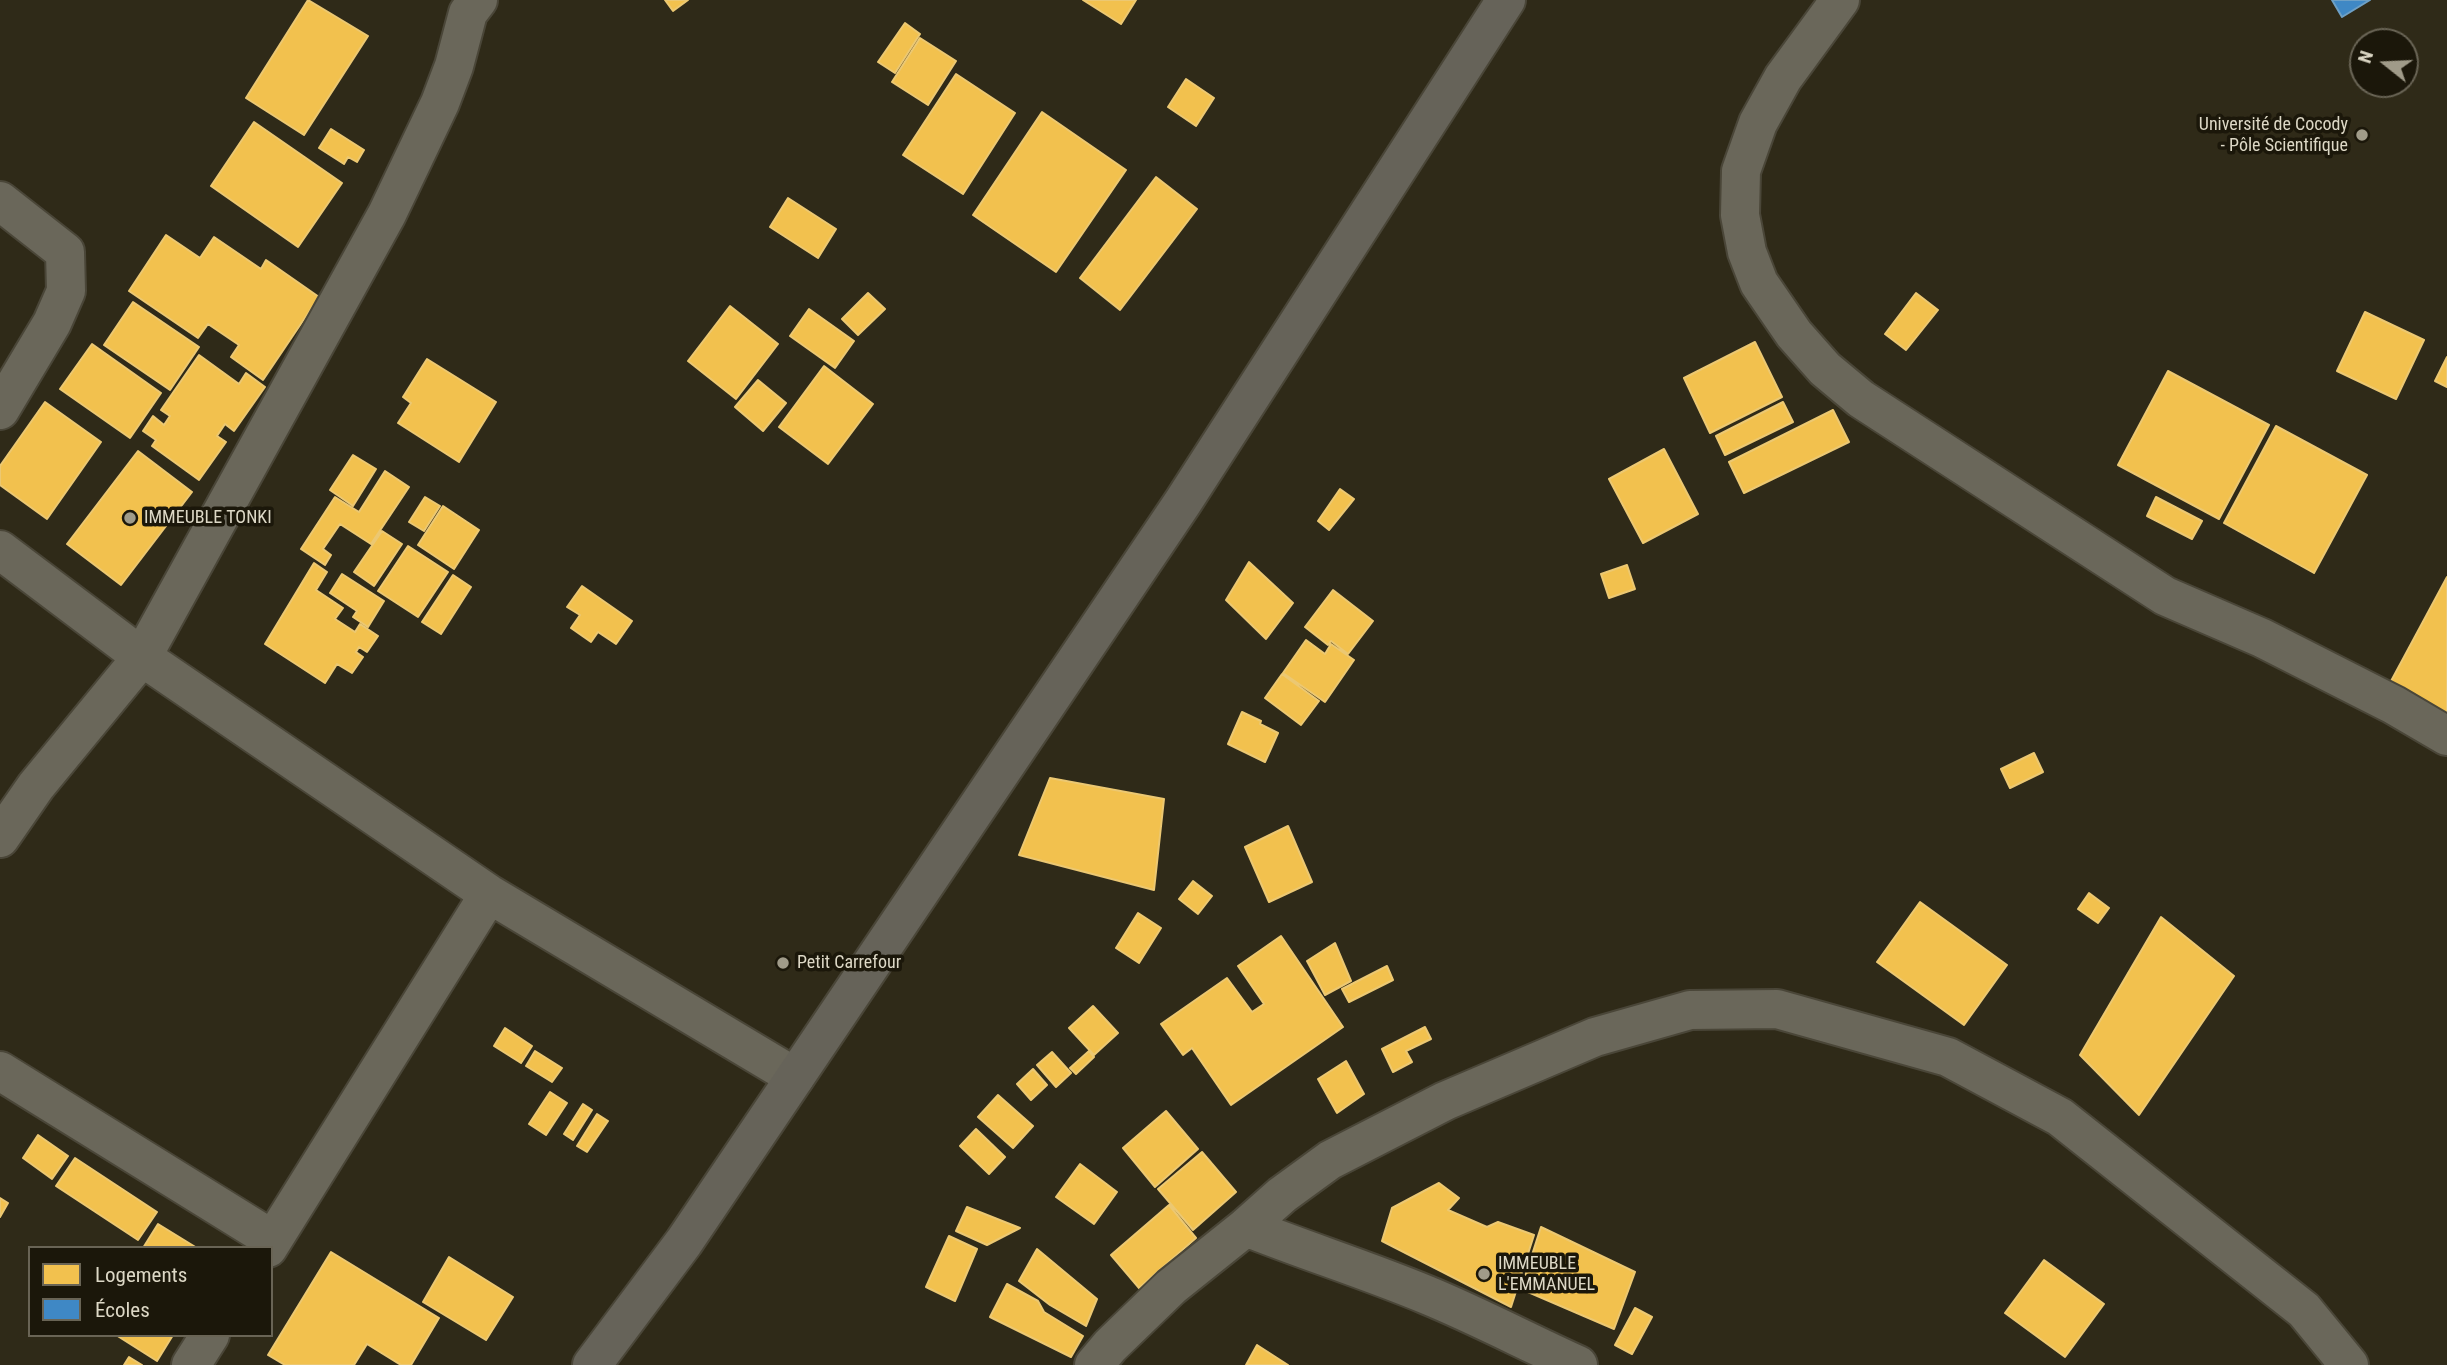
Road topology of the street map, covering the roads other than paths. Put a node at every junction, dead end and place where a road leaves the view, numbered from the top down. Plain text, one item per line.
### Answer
1 (478, 0) edge
2 (1506, 0) edge
3 (1840, 0) edge
4 (0, 201) edge
5 (0, 410) edge
6 (0, 550) edge
7 (142, 657) junction
8 (2447, 736) edge
9 (0, 838) edge
10 (489, 894) junction
11 (0, 1071) edge
12 (795, 1077) junction
13 (1246, 1227) junction
14 (270, 1244) edge
15 (209, 1337) edge
16 (1535, 1357) edge
17 (191, 1365) edge
18 (592, 1365) edge
19 (1094, 1365) edge
20 (1578, 1365) edge
21 (2349, 1365) edge

1 - 7 street
2 - 12 main road
3 - 8 street
4 - 5 street
6 - 7 street
7 - 9 street
7 - 10 street
10 - 12 street
10 - 14 street
11 - 14 street
12 - 18 main road
13 - 16 street
13 - 19 street
13 - 21 street
15 - 17 street
16 - 20 street

